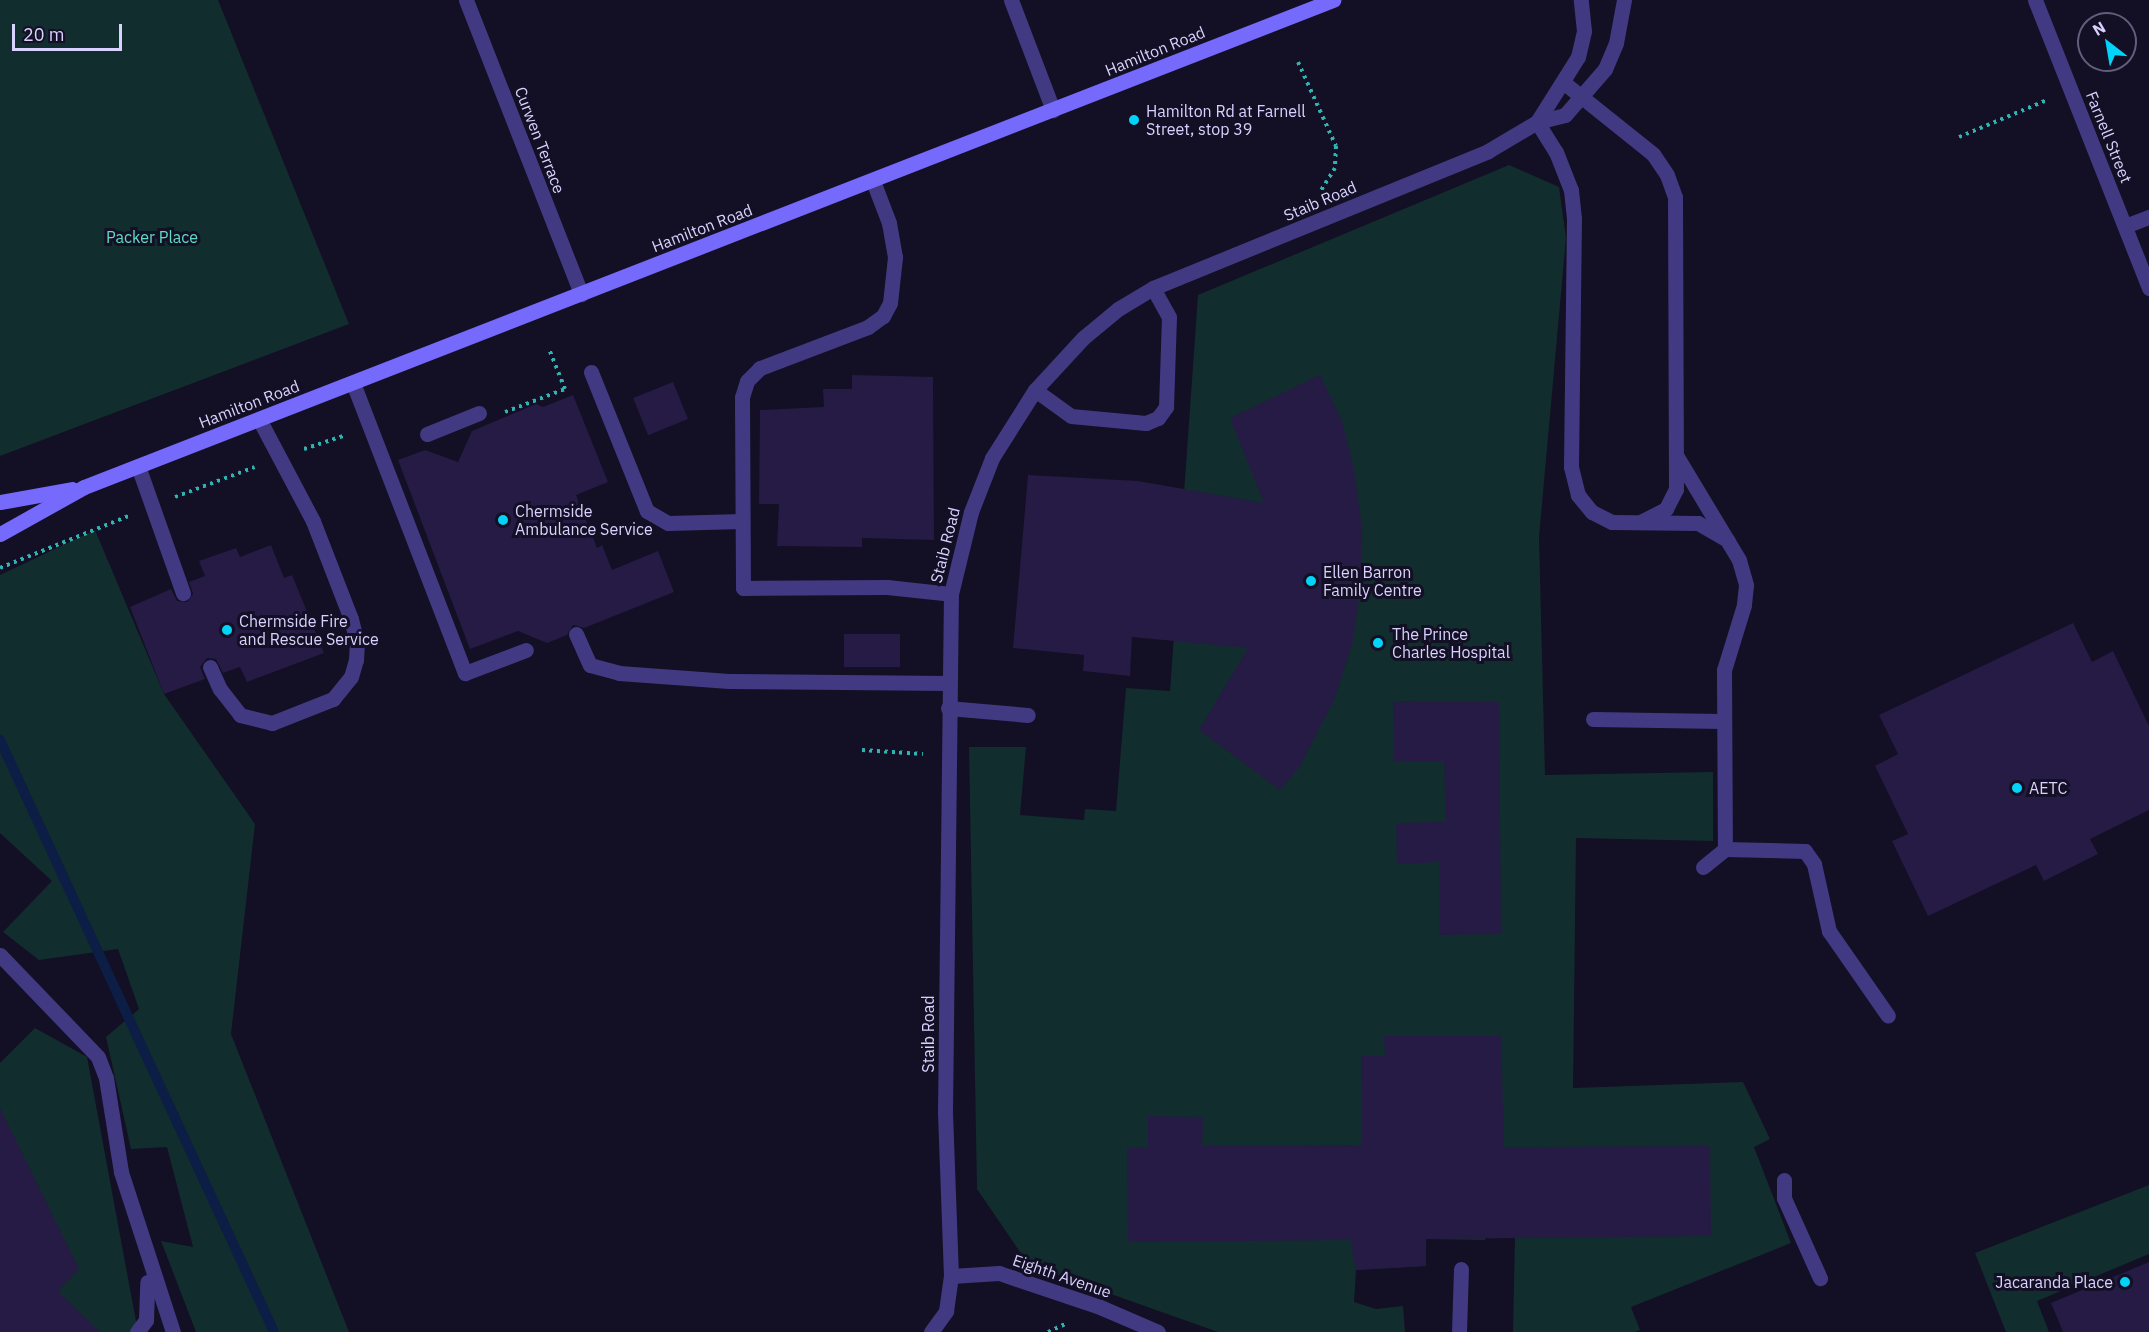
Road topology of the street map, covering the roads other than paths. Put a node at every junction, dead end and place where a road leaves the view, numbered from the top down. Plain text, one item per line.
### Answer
1 (466, 0) edge
2 (1011, 0) edge
3 (1333, 0) edge
4 (1581, 0) edge
5 (1624, 0) edge
6 (2035, 0) edge
7 (1563, 82) junction
8 (1584, 97) junction
9 (1053, 110) junction
10 (1537, 122) junction
11 (873, 181) junction
12 (2149, 217) edge
13 (2125, 226) junction
14 (1153, 288) junction
15 (2149, 288) edge
16 (582, 294) junction
17 (591, 372) dead end
18 (353, 383) junction
19 (1035, 390) junction
20 (478, 413) dead end
21 (259, 419) junction
22 (427, 434) dead end
23 (1677, 454) junction
24 (138, 466) junction
25 (84, 487) junction
26 (0, 502) edge
27 (742, 521) junction
28 (1639, 522) junction
29 (0, 534) edge
30 (1726, 540) junction
31 (183, 593) dead end
32 (951, 594) junction
33 (576, 634) dead end
34 (526, 650) dead end
35 (210, 667) dead end
36 (949, 683) junction
37 (948, 708) junction
38 (1028, 715) dead end
39 (1593, 720) dead end
40 (1722, 721) junction
41 (1725, 849) junction
42 (1703, 867) dead end
43 (0, 955) edge
44 (1888, 1016) dead end
45 (1784, 1180) dead end
46 (145, 1255) junction
47 (1461, 1269) dead end
48 (951, 1276) junction
49 (1820, 1278) dead end
50 (137, 1332) edge
51 (173, 1332) edge
52 (931, 1332) edge
53 (1158, 1332) edge
54 (1459, 1332) edge

1 - 16 street, Curwen Terrace
2 - 9 street
3 - 9 main road, Hamilton Road
4 - 7 street, Staib Road
5 - 8 street, Staib Road
6 - 13 street, Farnell Street
7 - 8 street
7 - 10 street, Staib Road
8 - 10 street, Staib Road
8 - 23 street
9 - 11 main road, Hamilton Road
10 - 14 street, Staib Road
10 - 28 street
11 - 16 main road, Hamilton Road
11 - 27 street
12 - 13 street
13 - 15 street, Farnell Street
14 - 19 street, Staib Road
14 - 19 street
16 - 18 main road, Hamilton Road
17 - 27 street
18 - 21 main road, Hamilton Road
18 - 34 street
19 - 32 street, Staib Road
20 - 22 street
21 - 24 main road, Hamilton Road
21 - 35 street
23 - 28 street
23 - 30 street
24 - 25 main road, Hamilton Road
24 - 31 street
25 - 26 main road, Hamilton Road
25 - 29 main road, Hamilton Road
27 - 32 street
28 - 30 street
30 - 40 street
32 - 36 street, Staib Road
33 - 36 street
36 - 37 street, Staib Road
37 - 38 street
37 - 48 street, Staib Road
39 - 40 street
40 - 41 street
41 - 42 street
41 - 44 street
43 - 46 street
45 - 49 street
46 - 50 street
46 - 51 street
47 - 54 street
48 - 52 street, Staib Road
48 - 53 street, Eighth Avenue

